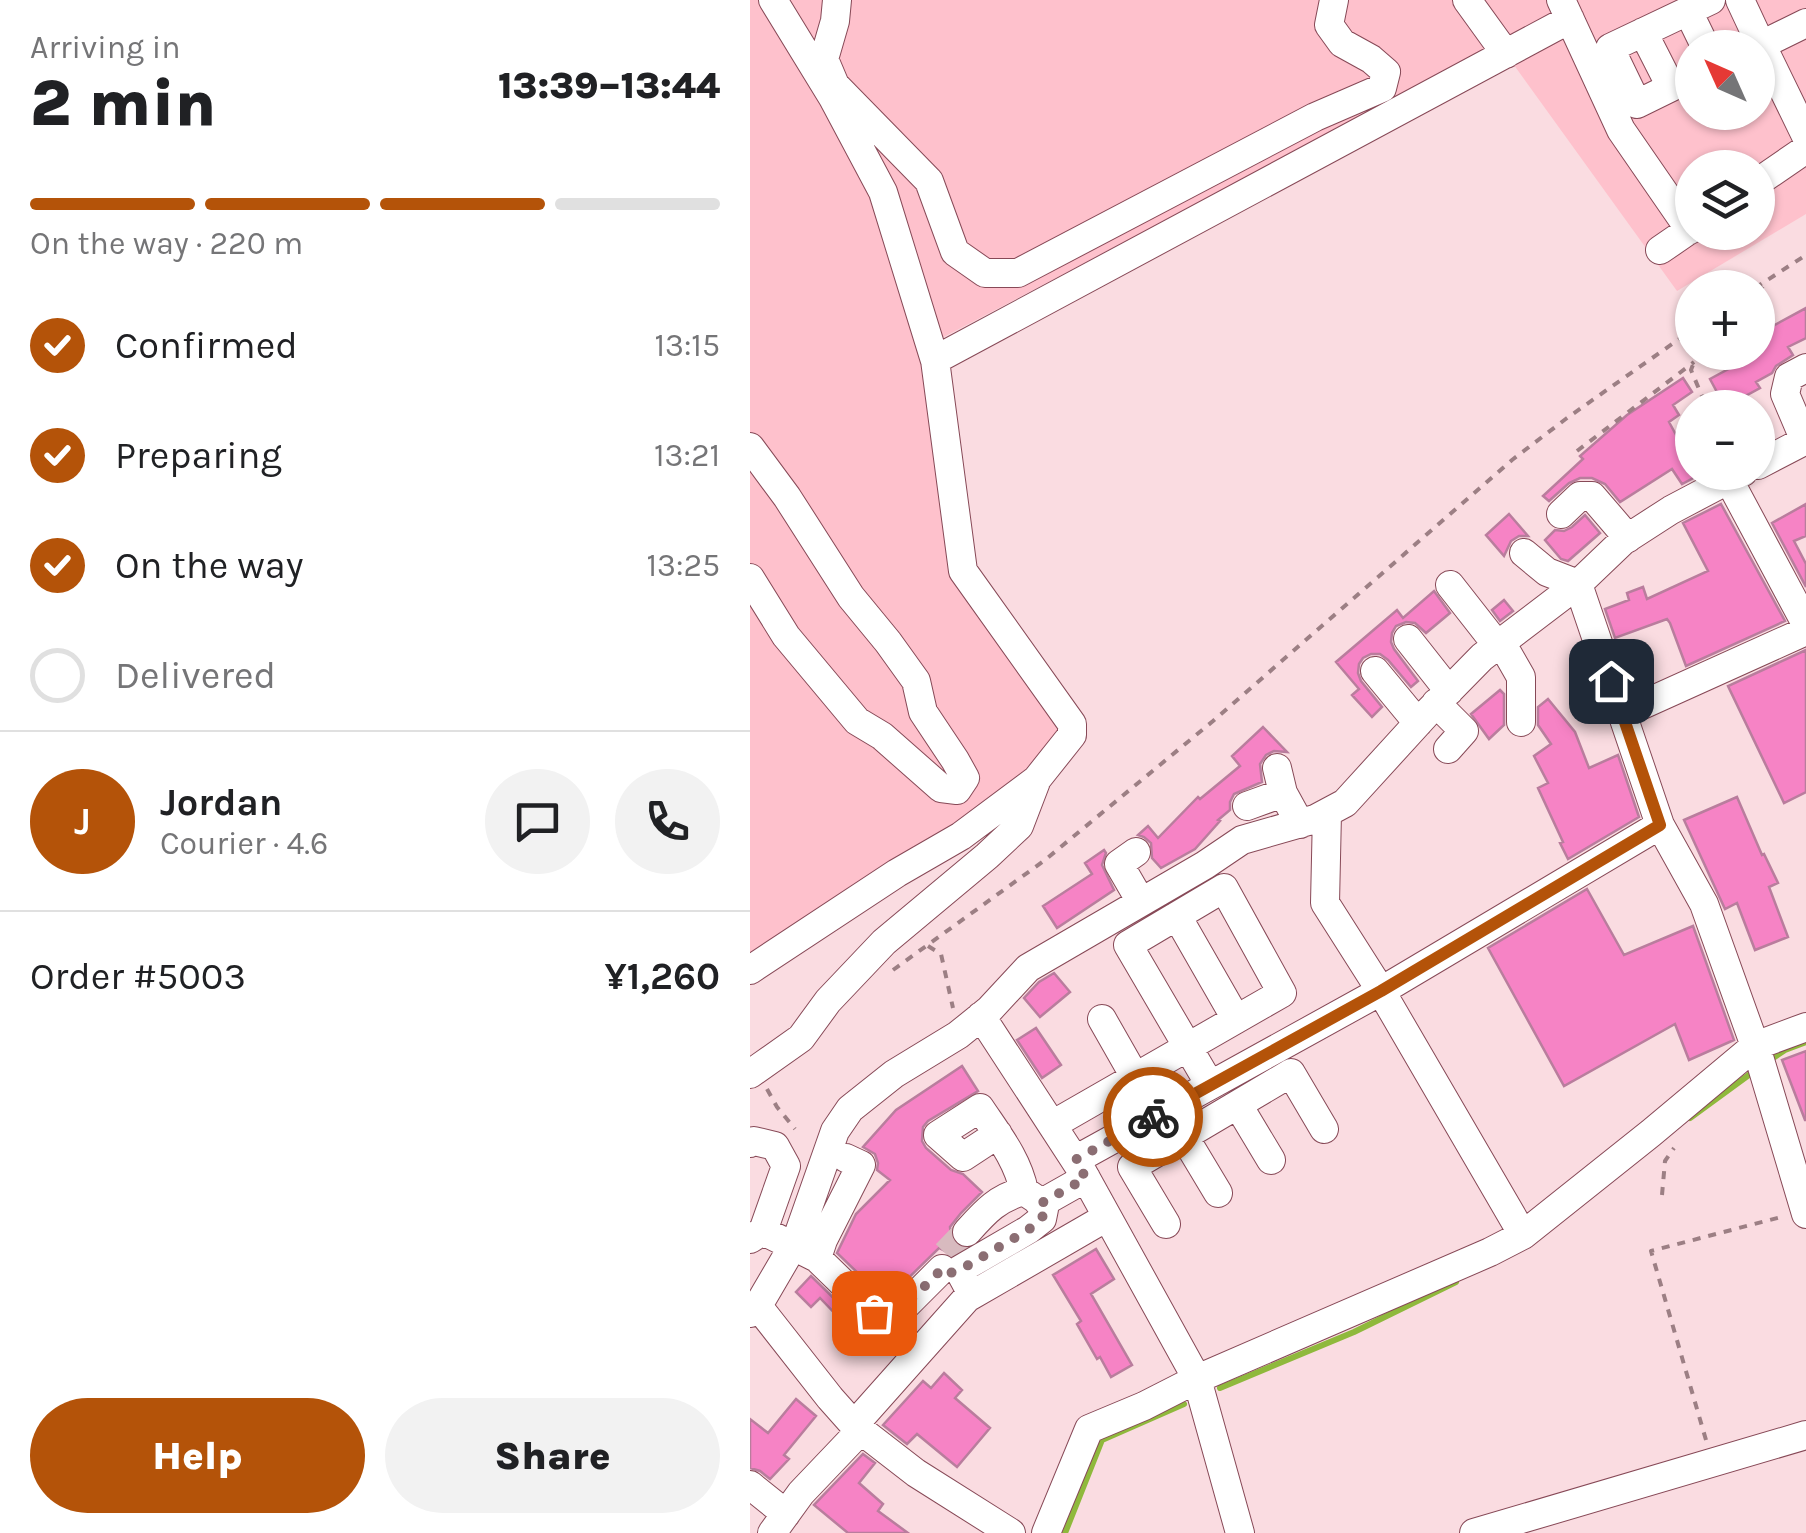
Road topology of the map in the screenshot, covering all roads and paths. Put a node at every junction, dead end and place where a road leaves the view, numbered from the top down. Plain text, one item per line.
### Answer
1 (772, 0) edge
2 (837, 0) edge
3 (1334, 0) edge
4 (1467, 0) edge
5 (1740, 0) edge
6 (1802, 0) edge
7 (1700, 5) edge
8 (1806, 7) edge
9 (1566, 10) edge
10 (1806, 23) edge
11 (1703, 30) edge
12 (1753, 30) edge
13 (1644, 32) junction
14 (1775, 42) edge
15 (1506, 54) junction
16 (1675, 73) edge
17 (1775, 77) edge
18 (1675, 85) edge
19 (1806, 136) edge
20 (1806, 148) edge
21 (1775, 170) edge
22 (1675, 206) edge
23 (1675, 240) edge
24 (1660, 250) dead end
25 (1806, 255) edge
26 (1775, 274) edge
27 (1675, 342) edge
28 (936, 364) junction
29 (1806, 368) edge
30 (1683, 370) edge
31 (1805, 440) edge
32 (750, 446) edge
33 (1577, 450) dead end
34 (1775, 456) edge
35 (1709, 490) edge
36 (1742, 490) edge
37 (1562, 514) dead end
38 (1628, 538) junction
39 (1524, 553) dead end
40 (750, 578) edge
41 (1578, 584) junction
42 (1450, 586) dead end
43 (1806, 627) edge
44 (1408, 639) dead end
45 (1499, 644) junction
46 (1375, 670) dead end
47 (1434, 706) junction
48 (1622, 714) junction
49 (1522, 722) dead end
50 (1448, 750) dead end
51 (1037, 779) junction
52 (1247, 806) dead end
53 (1328, 813) junction
54 (1300, 824) junction
55 (1660, 825) junction
56 (1136, 852) dead end
57 (1142, 902) junction
58 (1177, 916) junction
59 (928, 946) junction
60 (750, 970) edge
61 (892, 971) dead end
62 (1381, 991) junction
63 (981, 1016) junction
64 (1236, 1019) junction
65 (1102, 1020) dead end
66 (1806, 1027) edge
67 (958, 1035) junction
68 (1755, 1046) junction
69 (1188, 1047) junction
70 (753, 1072) edge
71 (1135, 1078) junction
72 (1210, 1085) junction
73 (1238, 1104) junction
74 (1168, 1108) junction
75 (1052, 1125) junction
76 (795, 1128) dead end
77 (1324, 1129) dead end
78 (998, 1134) dead end
79 (1184, 1136) junction
80 (750, 1143) edge
81 (1676, 1146) dead end
82 (846, 1158) dead end
83 (1270, 1160) dead end
84 (1081, 1169) junction
85 (1218, 1193) dead end
86 (1662, 1195) dead end
87 (1032, 1198) junction
88 (1805, 1212) edge
89 (1107, 1216) junction
90 (1166, 1224) dead end
91 (967, 1232) tunnel mouth
92 (756, 1235) edge
93 (1523, 1236) junction
94 (805, 1252) junction
95 (955, 1272) junction
96 (753, 1309) edge
97 (1196, 1379) junction
98 (858, 1428) junction
99 (1806, 1436) edge
100 (1708, 1447) dead end
101 (750, 1485) edge
102 (779, 1524) edge
103 (1010, 1533) edge
104 (1046, 1533) edge
105 (1240, 1533) edge
106 (1474, 1533) edge

1 - 28 street
2 - 3 street
4 - 15 street
5 - 12 street
6 - 8 street
7 - 11 street
7 - 13 street
9 - 15 street
9 - 22 street
10 - 14 street
13 - 16 street
13 - 18 street
15 - 28 street
17 - 19 street
20 - 21 street
23 - 24 street
25 - 26 path
27 - 59 path
28 - 51 street
29 - 31 street
30 - 33 path
31 - 34 street
32 - 40 street
35 - 38 street
36 - 43 street
37 - 38 street
38 - 41 street
39 - 41 street
41 - 45 street
41 - 48 street
42 - 45 street
43 - 48 street
44 - 47 street
45 - 47 street
45 - 49 street
46 - 47 street
47 - 50 street
47 - 53 street
48 - 55 street
51 - 60 street
51 - 70 street
52 - 54 street
53 - 54 street
53 - 62 street
54 - 57 street
55 - 62 street
55 - 68 street
56 - 57 street
57 - 63 street
58 - 64 street
58 - 64 street
58 - 69 street
59 - 61 path
59 - 67 path
62 - 72 street
62 - 93 street
63 - 67 street
63 - 75 street
64 - 69 street
65 - 71 street
66 - 68 street
67 - 94 street
68 - 88 street
68 - 93 street
69 - 71 street
69 - 72 street
70 - 76 path
71 - 75 street
72 - 74 street
73 - 77 street
73 - 79 street
73 - 83 street
74 - 79 street
74 - 84 street
75 - 84 street
78 - 87 street
79 - 85 street
79 - 90 street
80 - 92 street
81 - 86 path
82 - 94 street
84 - 87 street
84 - 89 street
87 - 91 street
87 - 95 street
88 - 100 path
89 - 95 street
89 - 97 street
92 - 94 street
93 - 97 street
94 - 95 street
94 - 96 street
95 - 98 street
96 - 98 street
97 - 104 street
97 - 105 street
98 - 102 street
98 - 103 street
99 - 106 street
101 - 102 street

